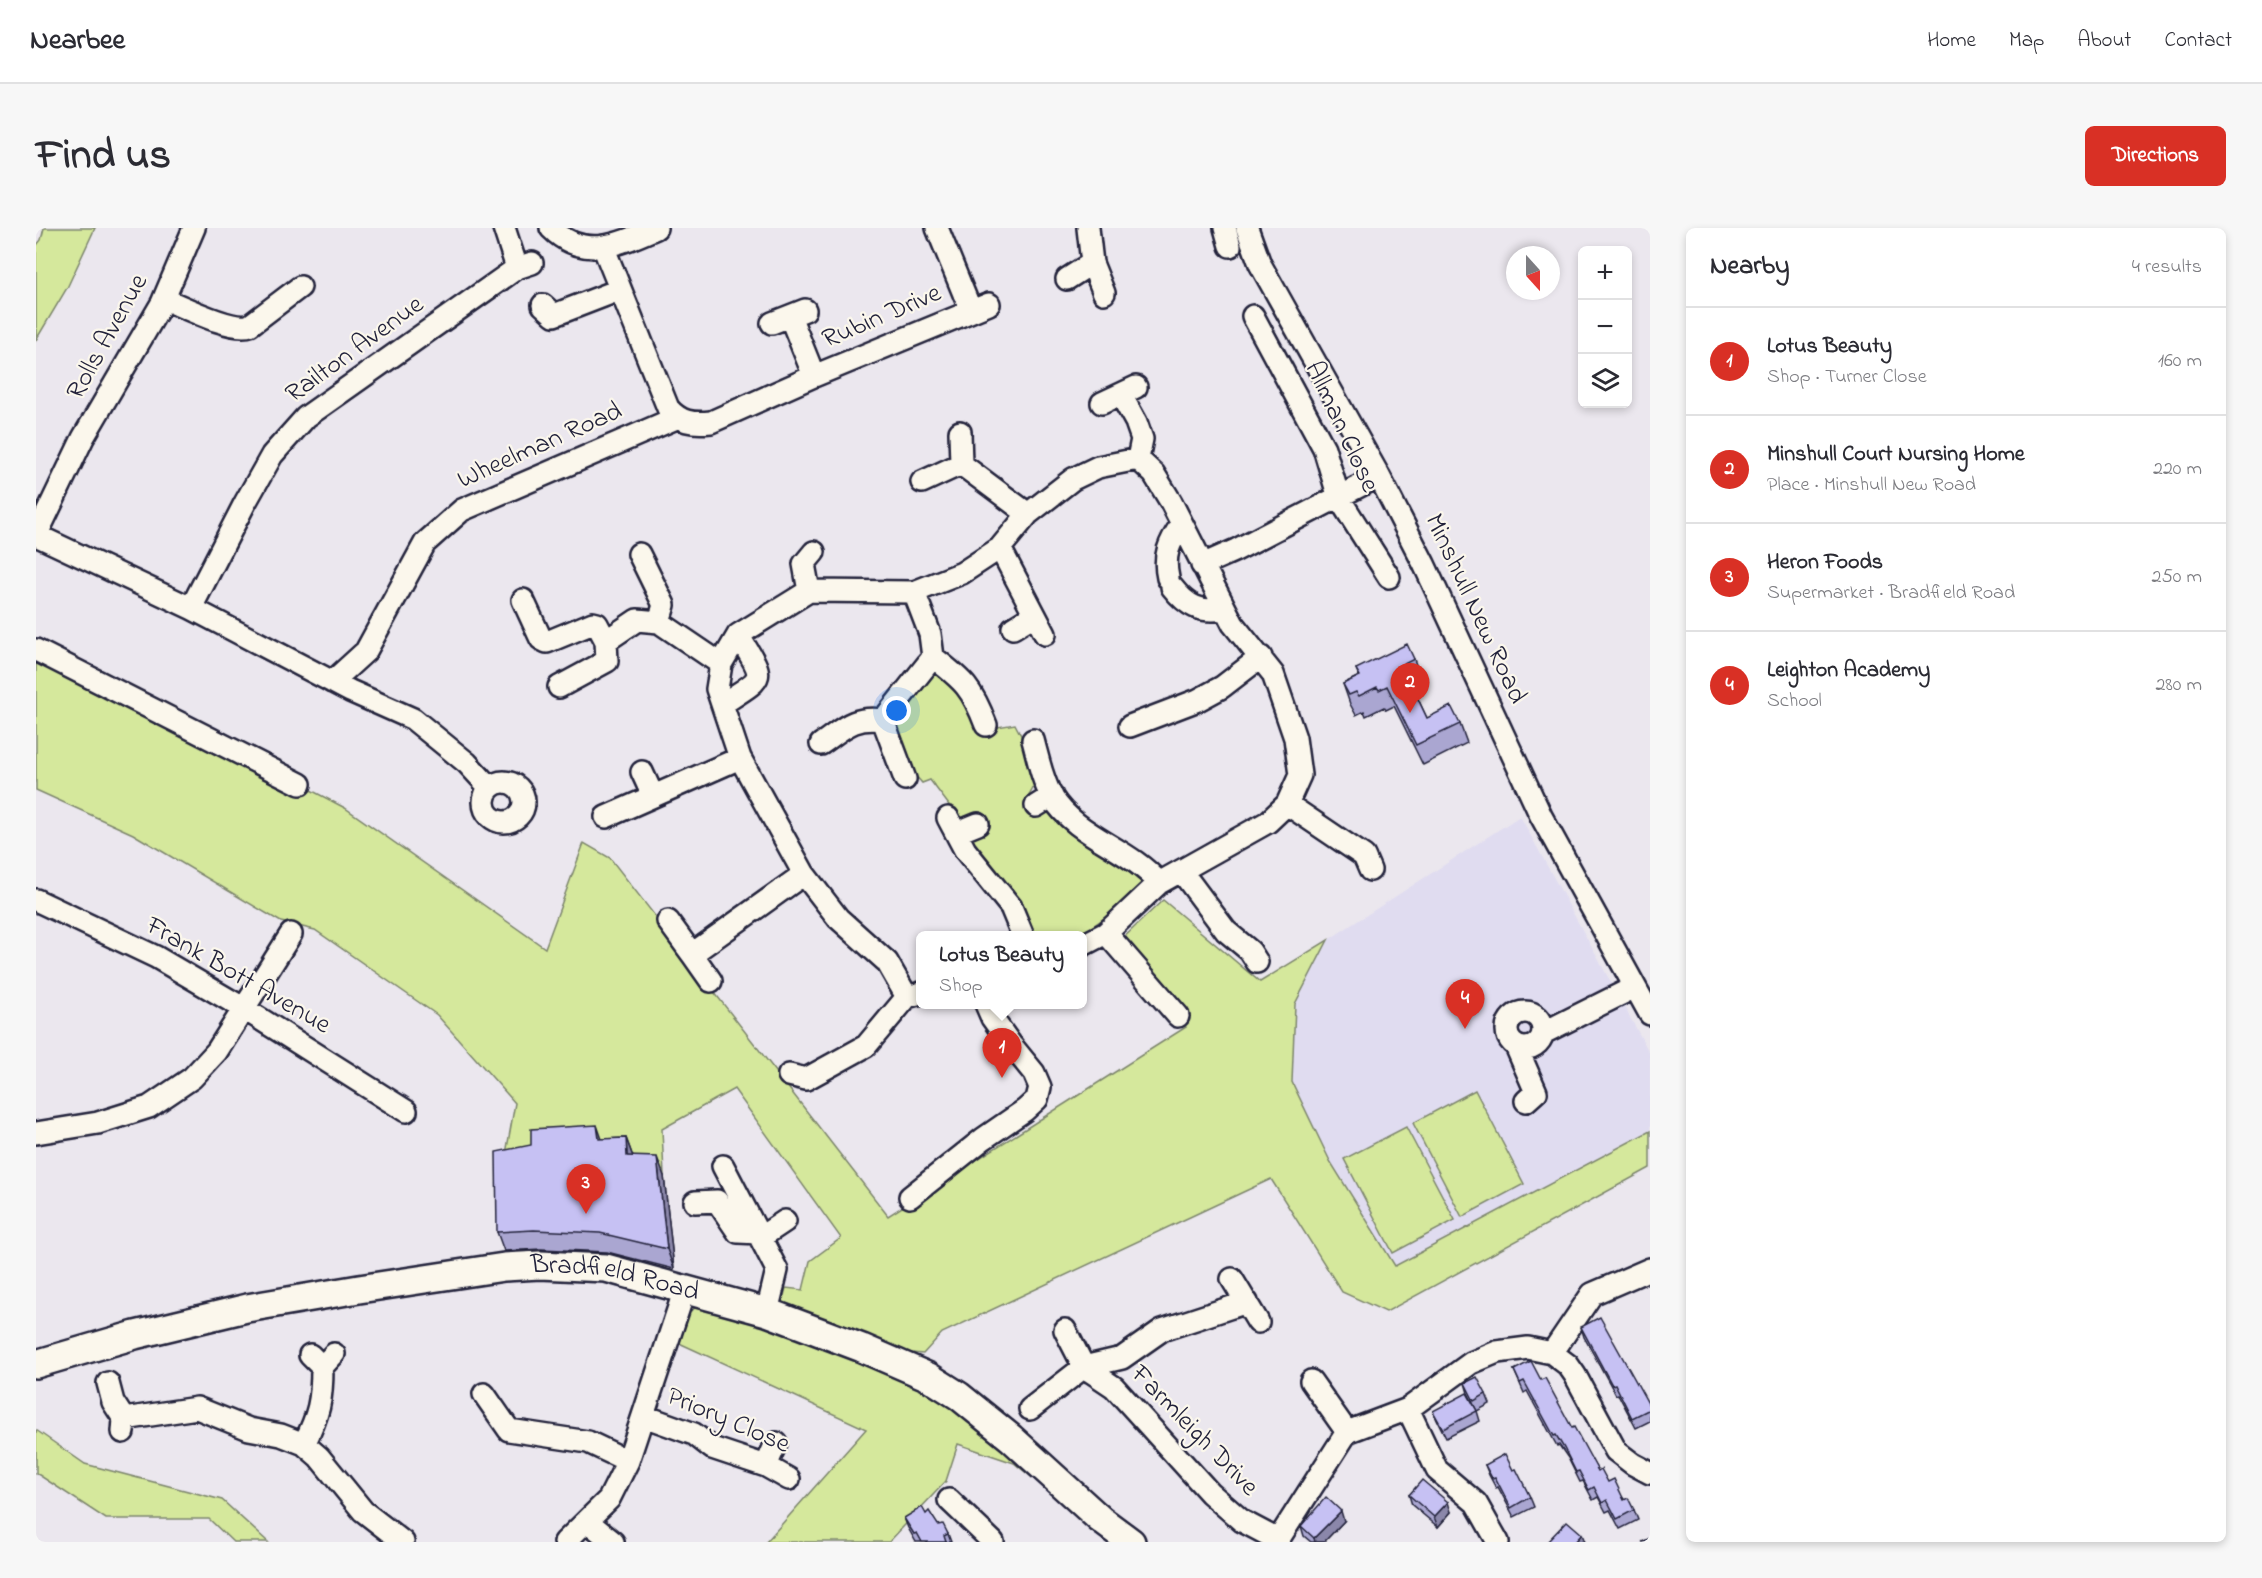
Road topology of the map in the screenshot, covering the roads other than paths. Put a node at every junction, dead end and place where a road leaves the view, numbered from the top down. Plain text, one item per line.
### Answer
1 (194, 228) edge
2 (504, 228) edge
3 (551, 228) edge
4 (656, 228) edge
5 (937, 228) edge
6 (1088, 228) edge
7 (1247, 228) edge
8 (603, 246) junction
9 (1092, 263) junction
10 (1067, 279) dead end
11 (300, 287) dead end
12 (619, 290) junction
13 (1104, 293) dead end
14 (164, 299) junction
15 (543, 305) dead end
16 (789, 316) dead end
17 (1254, 326) dead end
18 (814, 376) junction
19 (1119, 395) dead end
20 (676, 418) junction
21 (960, 432) dead end
22 (1138, 459) junction
23 (961, 464) junction
24 (1379, 476) junction
25 (922, 482) dead end
26 (1339, 498) junction
27 (1028, 514) junction
28 (1182, 524) junction
29 (36, 535) edge
30 (1000, 548) junction
31 (639, 554) dead end
32 (803, 558) dead end
33 (1202, 565) junction
34 (1389, 578) dead end
35 (809, 591) junction
36 (914, 592) junction
37 (523, 600) dead end
38 (191, 608) junction
39 (1224, 609) junction
40 (1034, 615) junction
41 (659, 622) junction
42 (1013, 628) dead end
43 (1045, 634) dead end
44 (738, 636) junction
45 (606, 641) junction
46 (36, 650) edge
47 (933, 657) junction
48 (1261, 657) junction
49 (721, 664) junction
50 (332, 681) junction
51 (559, 687) dead end
52 (723, 704) junction
53 (883, 720) junction
54 (986, 725) dead end
55 (1130, 726) dead end
56 (1033, 740) dead end
57 (821, 744) dead end
58 (740, 758) junction
59 (642, 772) dead end
60 (904, 779) dead end
61 (300, 784) dead end
62 (490, 788) dead end
63 (653, 796) junction
64 (1287, 804) junction
65 (606, 817) dead end
66 (978, 824) dead end
67 (1370, 857) dead end
68 (1182, 872) junction
69 (804, 874) junction
70 (1159, 883) junction
71 (36, 900) edge
72 (668, 921) dead end
73 (1021, 931) edge
74 (1106, 933) junction
75 (291, 934) dead end
76 (1087, 943) edge
77 (692, 954) junction
78 (1257, 962) dead end
79 (711, 981) dead end
80 (1635, 987) junction
81 (914, 995) edge
82 (243, 1008) junction
83 (988, 1009) edge
84 (1650, 1014) edge
85 (1178, 1016) dead end
86 (1543, 1034) junction
87 (1516, 1046) junction
88 (789, 1075) dead end
89 (1526, 1101) dead end
90 (406, 1111) dead end
91 (36, 1133) edge
92 (723, 1166) dead end
93 (910, 1197) dead end
94 (694, 1202) dead end
95 (785, 1221) dead end
96 (760, 1235) junction
97 (1650, 1269) edge
98 (1232, 1279) dead end
99 (685, 1289) junction
100 (1247, 1302) junction
101 (766, 1312) junction
102 (1258, 1322) dead end
103 (1065, 1330) dead end
104 (1552, 1353) junction
105 (322, 1359) dead end
106 (36, 1364) edge
107 (1084, 1366) junction
108 (1311, 1381) dead end
109 (108, 1383) dead end
110 (484, 1391) dead end
111 (1030, 1409) dead end
112 (1407, 1409) junction
113 (644, 1416) junction
114 (1347, 1432) junction
115 (776, 1443) dead end
116 (304, 1444) junction
117 (628, 1461) junction
118 (766, 1466) junction
119 (1650, 1473) edge
120 (789, 1479) dead end
121 (949, 1500) dead end
122 (587, 1521) junction
123 (989, 1541) edge
124 (1280, 1541) edge
125 (1508, 1541) edge
126 (403, 1542) edge
127 (565, 1542) edge
128 (613, 1542) edge
129 (1131, 1542) edge

1 - 14 street, Rolls Avenue
2 - 38 street, Railton Avenue
3 - 8 street
4 - 8 street
5 - 18 street, Rubin Drive
6 - 9 street
7 - 24 street, Minshull New Road
8 - 12 street
9 - 10 street
9 - 13 street
11 - 14 street
12 - 15 street
12 - 20 street
14 - 29 street, Rolls Avenue
16 - 18 street
17 - 26 street, Allman Close
18 - 20 street, Rubin Drive
19 - 22 street
20 - 50 street, Wheelman Road
21 - 23 street
22 - 27 street
22 - 28 street
23 - 25 street
23 - 27 street
24 - 26 street
24 - 80 street, Minshull New Road
26 - 33 street
26 - 34 street, Allman Close
27 - 30 street
28 - 33 street
28 - 39 street
29 - 38 street
30 - 36 street
30 - 40 street
31 - 41 street
32 - 35 street
33 - 39 street
35 - 36 street
35 - 44 street
36 - 47 street
37 - 45 street
38 - 50 street
39 - 48 street
40 - 42 street
40 - 43 street
41 - 45 street
41 - 49 street
44 - 49 street
44 - 52 street
45 - 51 street
46 - 61 street
47 - 53 street
47 - 54 street
48 - 55 street
48 - 64 street
49 - 52 street
50 - 62 street
52 - 58 street
53 - 57 street
53 - 60 street
56 - 70 street
58 - 63 street
58 - 69 street
59 - 63 street
63 - 65 street
64 - 67 street
64 - 68 street
66 - 73 street
68 - 70 street
68 - 78 street
69 - 77 street
69 - 81 street
70 - 74 street
71 - 82 street, Frank Bott Avenue
72 - 77 street
74 - 76 street
74 - 85 street
75 - 82 street
77 - 79 street
80 - 84 street, Minshull New Road
80 - 86 street
81 - 88 street
82 - 90 street, Frank Bott Avenue
82 - 91 street
83 - 93 street
86 - 87 street
86 - 87 street
87 - 89 street
92 - 96 street
94 - 96 street
95 - 96 street
96 - 101 street
97 - 104 street
98 - 100 street
99 - 101 main road, Bradfield Road
99 - 106 main road, Bradfield Road
99 - 113 street
100 - 102 street
100 - 107 street
101 - 129 main road, Bradfield Road
103 - 107 street, Farmleigh Drive
104 - 112 street
104 - 119 street
105 - 116 street
107 - 111 street
107 - 124 street, Farmleigh Drive
108 - 114 street
109 - 116 street
110 - 117 street
112 - 114 street
112 - 125 street
113 - 117 street
113 - 118 street, Priory Close
114 - 124 street, Farmleigh Drive
115 - 118 street
116 - 126 street
117 - 122 street
118 - 120 street, Priory Close
121 - 123 street
122 - 127 street
122 - 128 street

